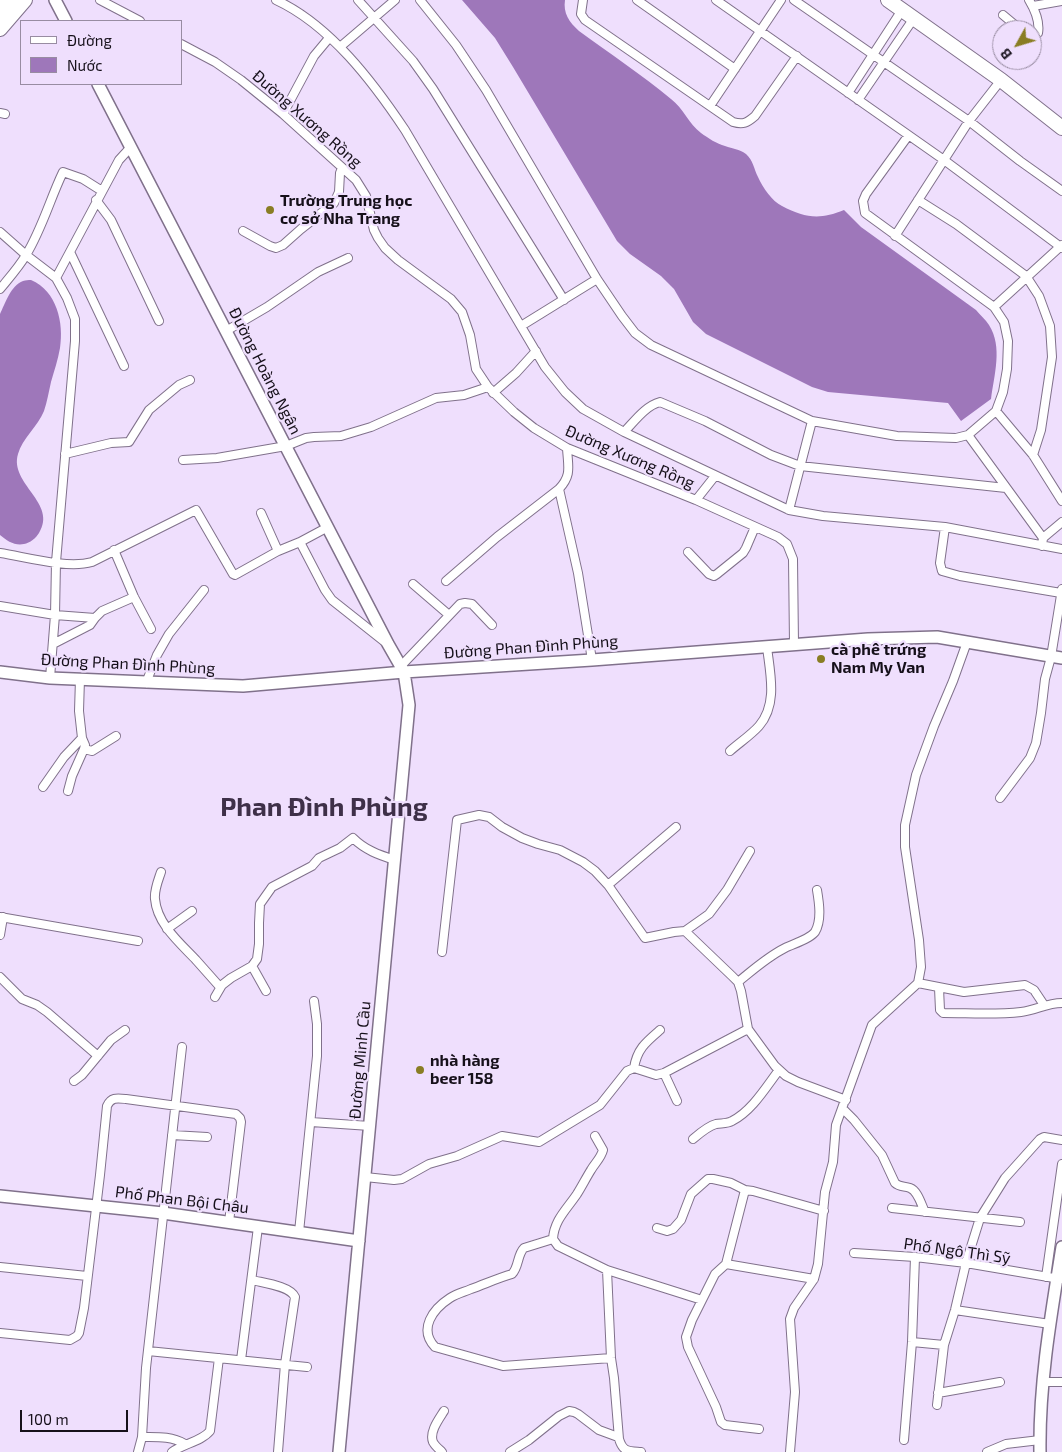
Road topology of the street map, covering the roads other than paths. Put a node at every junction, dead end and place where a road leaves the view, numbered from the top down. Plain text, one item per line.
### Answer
1 (25, 0) edge
2 (55, 0) edge
3 (100, 0) edge
4 (276, 0) edge
5 (358, 0) edge
6 (396, 0) edge
7 (420, 0) edge
8 (583, 0) edge
9 (636, 0) edge
10 (716, 0) edge
11 (781, 0) edge
12 (794, 0) edge
13 (888, 0) edge
14 (1062, 1) edge
15 (1031, 3) edge
16 (902, 10) junction
17 (1003, 15) dead end
18 (375, 18) junction
19 (914, 18) junction
20 (65, 20) edge
21 (138, 20) edge
22 (1009, 20) edge
23 (1037, 20) edge
24 (0, 29) edge
25 (761, 31) junction
26 (329, 38) junction
27 (182, 45) edge
28 (340, 48) junction
29 (873, 55) junction
30 (797, 56) junction
31 (884, 62) junction
32 (735, 69) junction
33 (1001, 80) junction
34 (98, 85) edge
35 (848, 93) junction
36 (858, 100) junction
37 (710, 106) junction
38 (283, 114) junction
39 (969, 121) junction
40 (1062, 128) edge
41 (908, 136) junction
42 (130, 148) junction
43 (944, 160) junction
44 (342, 168) junction
45 (102, 191) junction
46 (1062, 191) edge
47 (96, 200) junction
48 (918, 200) junction
49 (243, 231) dead end
50 (0, 232) edge
51 (895, 236) junction
52 (1062, 246) edge
53 (70, 252) junction
54 (26, 255) junction
55 (348, 258) dead end
56 (1026, 276) junction
57 (56, 278) junction
58 (597, 279) junction
59 (0, 288) edge
60 (564, 300) junction
61 (994, 307) junction
62 (159, 321) dead end
63 (521, 326) junction
64 (226, 331) junction
65 (536, 351) junction
66 (124, 366) dead end
67 (190, 380) dead end
68 (490, 390) junction
69 (996, 411) junction
70 (812, 421) junction
71 (624, 432) junction
72 (968, 435) junction
73 (286, 446) junction
74 (568, 448) junction
75 (65, 454) junction
76 (1033, 456) junction
77 (183, 460) dead end
78 (800, 466) junction
79 (715, 476) junction
80 (1006, 488) junction
81 (559, 489) junction
82 (696, 500) junction
83 (1062, 502) edge
84 (788, 510) junction
85 (261, 513) dead end
86 (1062, 522) edge
87 (328, 527) junction
88 (755, 527) junction
89 (945, 527) junction
90 (1043, 538) junction
91 (300, 542) junction
92 (1042, 546) junction
93 (1062, 549) edge
94 (114, 550) junction
95 (278, 551) junction
96 (688, 552) dead end
97 (0, 553) edge
98 (56, 562) junction
99 (446, 581) dead end
100 (413, 584) dead end
101 (204, 590) dead end
102 (1062, 591) edge
103 (134, 597) junction
104 (0, 606) edge
105 (55, 615) junction
106 (449, 615) junction
107 (95, 618) junction
108 (492, 625) dead end
109 (151, 629) dead end
110 (966, 642) junction
111 (53, 644) junction
112 (388, 644) junction
113 (794, 644) junction
114 (768, 647) junction
115 (1056, 658) edge
116 (592, 660) junction
117 (402, 669) junction
118 (0, 672) edge
119 (50, 678) junction
120 (80, 680) junction
121 (146, 682) junction
122 (116, 736) dead end
123 (82, 738) junction
124 (84, 750) junction
125 (730, 752) dead end
126 (43, 788) dead end
127 (68, 791) dead end
128 (1000, 798) dead end
129 (676, 827) dead end
130 (750, 851) dead end
131 (395, 860) junction
132 (161, 872) dead end
133 (608, 885) junction
134 (817, 890) dead end
135 (192, 911) dead end
136 (1, 917) edge
137 (167, 929) junction
138 (685, 931) junction
139 (0, 936) edge
140 (138, 941) dead end
141 (442, 952) dead end
142 (252, 966) junction
143 (0, 977) edge
144 (738, 982) junction
145 (918, 983) junction
146 (220, 987) junction
147 (939, 988) junction
148 (266, 991) dead end
149 (215, 996) dead end
150 (314, 1001) dead end
151 (1062, 1003) edge
152 (1044, 1005) junction
153 (748, 1029) junction
154 (125, 1030) dead end
155 (660, 1030) dead end
156 (182, 1047) dead end
157 (98, 1056) junction
158 (634, 1068) junction
159 (779, 1070) junction
160 (664, 1074) junction
161 (74, 1081) dead end
162 (846, 1100) junction
163 (677, 1101) dead end
164 (175, 1106) junction
165 (843, 1109) junction
166 (311, 1122) junction
167 (370, 1126) junction
168 (172, 1135) junction
169 (595, 1136) dead end
170 (207, 1137) dead end
171 (693, 1138) dead end
172 (1062, 1140) edge
173 (1062, 1164) edge
174 (365, 1177) junction
175 (746, 1190) junction
176 (0, 1196) edge
177 (96, 1206) junction
178 (892, 1208) dead end
179 (824, 1210) junction
180 (925, 1212) junction
181 (163, 1213) junction
182 (980, 1218) junction
183 (228, 1222) junction
184 (1020, 1222) dead end
185 (258, 1226) junction
186 (657, 1228) dead end
187 (300, 1232) junction
188 (553, 1239) junction
189 (359, 1240) junction
190 (1062, 1247) edge
191 (854, 1253) dead end
192 (915, 1257) junction
193 (966, 1263) junction
194 (726, 1264) junction
195 (0, 1267) edge
196 (607, 1270) junction
197 (87, 1276) junction
198 (1055, 1278) edge
199 (814, 1279) junction
200 (252, 1280) junction
201 (702, 1300) junction
202 (955, 1310) junction
203 (1050, 1324) junction
204 (0, 1333) edge
205 (912, 1342) junction
206 (944, 1345) junction
207 (148, 1351) junction
208 (219, 1358) junction
209 (611, 1358) junction
210 (241, 1360) junction
211 (285, 1364) junction
212 (307, 1367) dead end
213 (1000, 1382) dead end
214 (1043, 1382) junction
215 (1062, 1382) edge
216 (938, 1393) junction
217 (937, 1405) dead end
218 (444, 1411) dead end
219 (759, 1429) dead end
220 (142, 1437) junction
221 (618, 1437) junction
222 (904, 1440) dead end
223 (1040, 1440) junction
224 (185, 1444) junction
225 (138, 1452) edge
226 (172, 1452) edge
227 (278, 1452) edge
228 (340, 1452) edge
229 (442, 1452) edge
230 (510, 1452) edge
231 (641, 1452) edge
232 (790, 1452) edge
233 (987, 1452) edge
234 (1040, 1452) edge

1 - 24 highway
2 - 20 street
3 - 21 street
4 - 26 street
5 - 18 street
6 - 18 street
7 - 58 street
8 - 37 street
9 - 32 street
10 - 25 street
11 - 25 street
12 - 29 street
13 - 16 highway
14 - 15 street
15 - 23 street
16 - 19 highway
16 - 29 street
17 - 22 street
18 - 28 street
18 - 60 street
19 - 31 street
19 - 33 highway
25 - 30 street
25 - 32 street
26 - 28 street
26 - 38 street
27 - 38 street, Đường Xương Rồng
28 - 63 street
29 - 31 street
29 - 35 street
30 - 35 street
30 - 37 street
31 - 36 street
31 - 39 street
32 - 37 street
33 - 39 street
33 - 40 highway
34 - 42 street, Đường Hoàng Ngân
35 - 36 street
36 - 41 street
38 - 44 street, Đường Xương Rồng
39 - 43 street
39 - 46 street
41 - 43 street
41 - 51 street
42 - 45 street
42 - 64 street, Đường Hoàng Ngân
43 - 48 street
43 - 52 street
44 - 49 street
44 - 68 street, Đường Xương Rồng
45 - 47 street
45 - 54 street
47 - 53 street
47 - 62 street
48 - 51 street
48 - 56 street
50 - 54 street
51 - 61 street
52 - 56 street
53 - 57 street
53 - 66 street
54 - 57 street
54 - 59 street
55 - 64 street
56 - 61 street
56 - 76 street
57 - 75 street
58 - 60 street
58 - 70 street
60 - 63 street
61 - 69 street
63 - 65 street
64 - 73 street, Đường Hoàng Ngân
65 - 68 street
65 - 71 street
67 - 75 street
68 - 73 street
68 - 74 street, Đường Xương Rồng
69 - 72 street
69 - 76 street
70 - 72 street
70 - 78 street
71 - 78 street
71 - 79 street
72 - 80 street
73 - 77 street
73 - 87 street, Đường Hoàng Ngân
74 - 81 street
74 - 82 street, Đường Xương Rồng
75 - 98 street
76 - 83 street
78 - 80 street
78 - 84 street
79 - 82 street
79 - 84 street
80 - 90 street
81 - 99 street
81 - 116 street
82 - 88 street, Đường Xương Rồng
84 - 89 street
85 - 95 street
86 - 90 street
87 - 91 street
87 - 112 street, Đường Hoàng Ngân
88 - 96 street
88 - 113 street, Đường Xương Rồng
89 - 92 street
89 - 102 street
90 - 92 street
91 - 95 street
91 - 112 street
92 - 93 street
94 - 95 street
94 - 98 street
94 - 103 street
97 - 98 street
98 - 105 street
100 - 106 street
101 - 121 street
102 - 115 street
103 - 107 street
103 - 109 street
104 - 105 street
105 - 107 street
105 - 111 street
106 - 108 street
106 - 117 street
107 - 111 street
110 - 113 street, Đường Phan Đình Phùng
110 - 115 street, Đường Phan Đình Phùng
110 - 145 street
111 - 119 street
112 - 117 street, Đường Hoàng Ngân
113 - 114 street, Đường Phan Đình Phùng
114 - 116 street, Đường Phan Đình Phùng
114 - 125 street
115 - 128 street
116 - 117 street, Đường Phan Đình Phùng
117 - 121 street, Đường Phan Đình Phùng
117 - 131 street, Đường Minh Cầu
118 - 119 street, Đường Phan Đình Phùng
119 - 120 street, Đường Phan Đình Phùng
120 - 121 street, Đường Phan Đình Phùng
120 - 123 street
122 - 124 street
123 - 124 street
123 - 126 street
124 - 127 street
129 - 133 street
130 - 138 street
131 - 142 street
131 - 167 street, Đường Minh Cầu
132 - 137 street
133 - 138 street
133 - 141 street
134 - 144 street
135 - 137 street
136 - 139 street
136 - 140 street
137 - 146 street
138 - 144 street
142 - 146 street
142 - 148 street
143 - 157 street
144 - 153 street
145 - 147 street
145 - 162 street
146 - 149 street
147 - 152 street
147 - 152 street
150 - 166 street
151 - 152 street
153 - 159 street
153 - 160 street
154 - 157 street
155 - 158 street
156 - 164 street
157 - 161 street
158 - 160 street
158 - 174 street
159 - 162 street
159 - 171 street
160 - 163 street
162 - 165 street
164 - 168 street
164 - 177 street
164 - 183 street
165 - 179 street
165 - 180 street
166 - 167 street
166 - 187 street
167 - 174 street, Đường Minh Cầu
168 - 170 street
168 - 181 street
169 - 188 street
172 - 182 street
173 - 198 street
174 - 189 street, Đường Minh Cầu
175 - 179 street
175 - 186 street
175 - 194 street
176 - 177 street, Phố Phan Bội Châu
177 - 181 street, Phố Phan Bội Châu
177 - 197 street
178 - 180 street
179 - 199 street
180 - 182 street
181 - 183 street, Phố Phan Bội Châu
181 - 207 street
182 - 184 street
182 - 193 street
183 - 185 street, Phố Phan Bội Châu
185 - 187 street, Phố Phan Bội Châu
185 - 200 street
187 - 189 street, Phố Phan Bội Châu
188 - 196 street
188 - 209 street
189 - 228 street, Đường Minh Cầu
190 - 198 street
191 - 192 street, Phố Ngô Thì Sỹ
192 - 193 street, Phố Ngô Thì Sỹ
192 - 205 street
193 - 198 street, Phố Ngô Thì Sỹ
193 - 202 street
194 - 199 street
194 - 201 street
195 - 197 street
196 - 201 street
196 - 209 street
197 - 204 street
198 - 203 street
199 - 232 street
200 - 210 street
200 - 211 street
201 - 219 street
202 - 203 street
202 - 206 street
203 - 214 street
205 - 206 street
205 - 222 street
206 - 216 street
207 - 208 street
207 - 220 street
208 - 210 street
208 - 224 street
209 - 221 street
210 - 211 street
211 - 212 street
211 - 227 street
213 - 216 street
214 - 215 street
214 - 223 street
216 - 217 street
218 - 229 street
220 - 224 street
220 - 225 street
221 - 230 street
221 - 231 street
223 - 233 street
223 - 234 street
224 - 226 street

